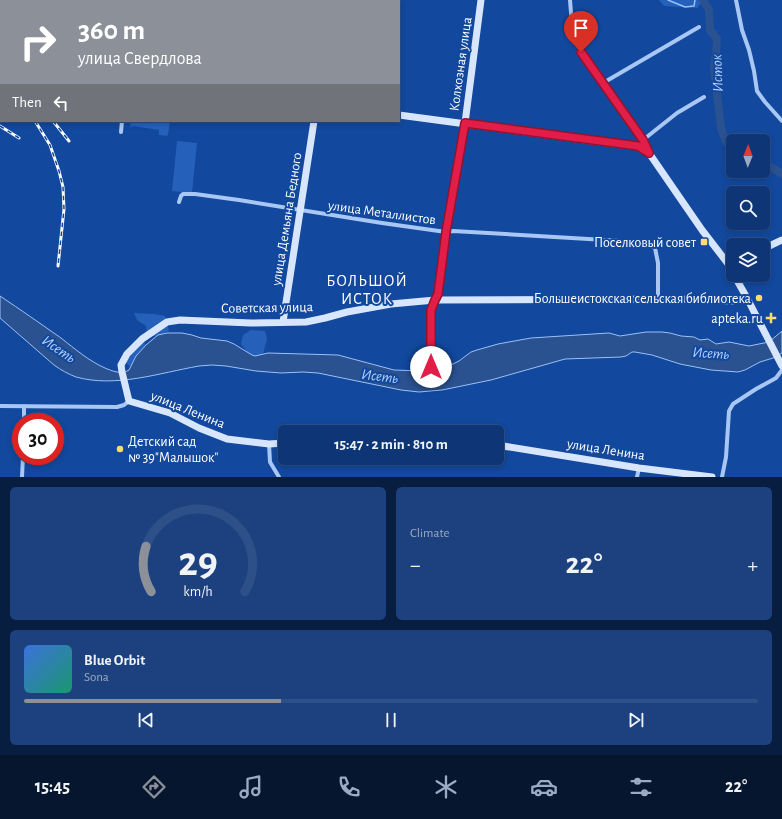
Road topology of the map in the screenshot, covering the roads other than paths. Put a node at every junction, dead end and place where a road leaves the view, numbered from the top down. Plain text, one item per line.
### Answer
1 (481, 0) edge
2 (570, 0) edge
3 (736, 0) edge
4 (699, 27) dead end
5 (602, 83) junction
6 (704, 97) dead end
7 (400, 115) edge
8 (782, 121) edge
9 (122, 122) edge
10 (314, 122) edge
11 (465, 123) junction
12 (121, 132) dead end
13 (643, 140) junction
14 (649, 153) junction
15 (179, 202) dead end
16 (301, 211) junction
17 (446, 232) junction
18 (782, 240) edge
19 (770, 246) edge
20 (726, 258) edge
21 (738, 282) edge
22 (748, 298) junction
23 (658, 299) junction
24 (435, 300) junction
25 (283, 322) junction
26 (782, 366) edge
27 (431, 367) dead end
28 (122, 372) joint
29 (129, 401) junction
30 (0, 406) edge
31 (24, 406) junction
32 (24, 413) edge
33 (278, 443) edge
34 (269, 444) junction
35 (504, 447) edge
36 (23, 465) edge
37 (639, 468) junction
38 (22, 477) edge
39 (279, 477) edge
40 (637, 477) edge
41 (712, 477) edge
42 (722, 477) edge

1 - 11 street, Колхозная улица
2 - 5 street
3 - 8 street
4 - 5 street
5 - 13 street
6 - 13 street
7 - 11 street
9 - 12 street
10 - 16 street, улица Демьяна Бедного
11 - 14 street
11 - 17 street, Колхозная улица
13 - 14 street
14 - 20 street
15 - 16 street, улица Металлистов
16 - 17 street, улица Металлистов
16 - 25 street, улица Демьяна Бедного
17 - 23 street, улица Металлистов
17 - 24 street, Колхозная улица
18 - 19 street
21 - 22 street
22 - 23 street, Советская улица
22 - 26 street
23 - 24 street, Советская улица
24 - 25 street, Советская улица
24 - 27 street, Колхозная улица
25 - 28 street, Советская улица
26 - 42 street
28 - 29 street, улица Ленина
29 - 31 street, улица Ленина
29 - 34 street, улица Ленина
30 - 31 street, улица Ленина
31 - 32 street
33 - 34 street, улица Ленина
34 - 39 street
35 - 37 street, улица Ленина
36 - 38 street
37 - 40 street
37 - 41 street, улица Ленина

